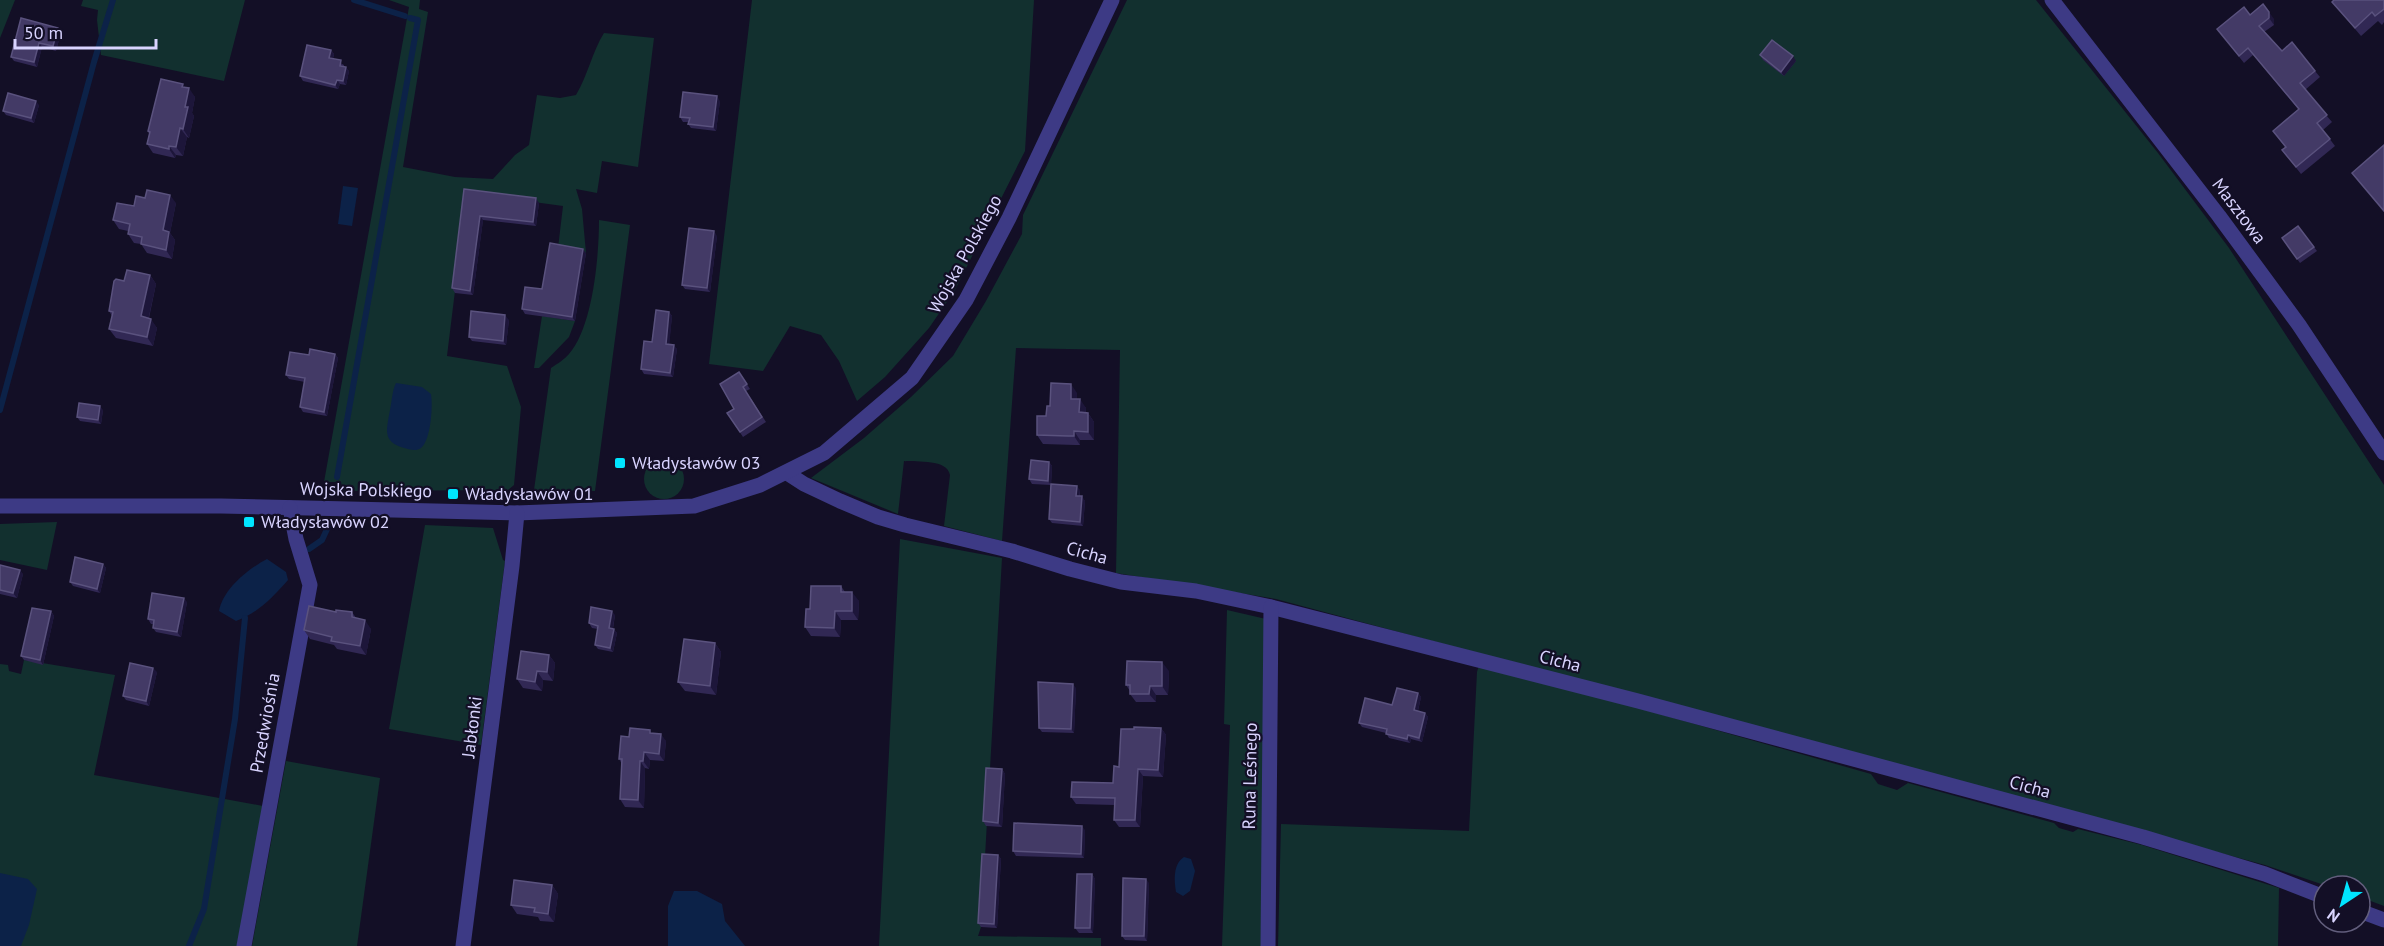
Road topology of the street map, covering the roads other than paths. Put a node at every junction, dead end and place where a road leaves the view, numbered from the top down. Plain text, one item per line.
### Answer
1 (1112, 0) edge
2 (2052, 0) edge
3 (2384, 453) edge
4 (787, 473) junction
5 (0, 506) edge
6 (290, 508) junction
7 (517, 513) junction
8 (1271, 607) junction
9 (2312, 892) edge
10 (244, 946) edge
11 (463, 946) edge
12 (1268, 946) edge

1 - 4 street, Wojska Polskiego
2 - 3 street, Masztowa
4 - 7 street, Wojska Polskiego
4 - 8 street, Cicha
5 - 6 street, Wojska Polskiego
6 - 7 street, Wojska Polskiego
6 - 10 street, Przedwiośnia
7 - 11 street, Jabłonki
8 - 9 street, Cicha
8 - 12 street, Runa Leśnego

